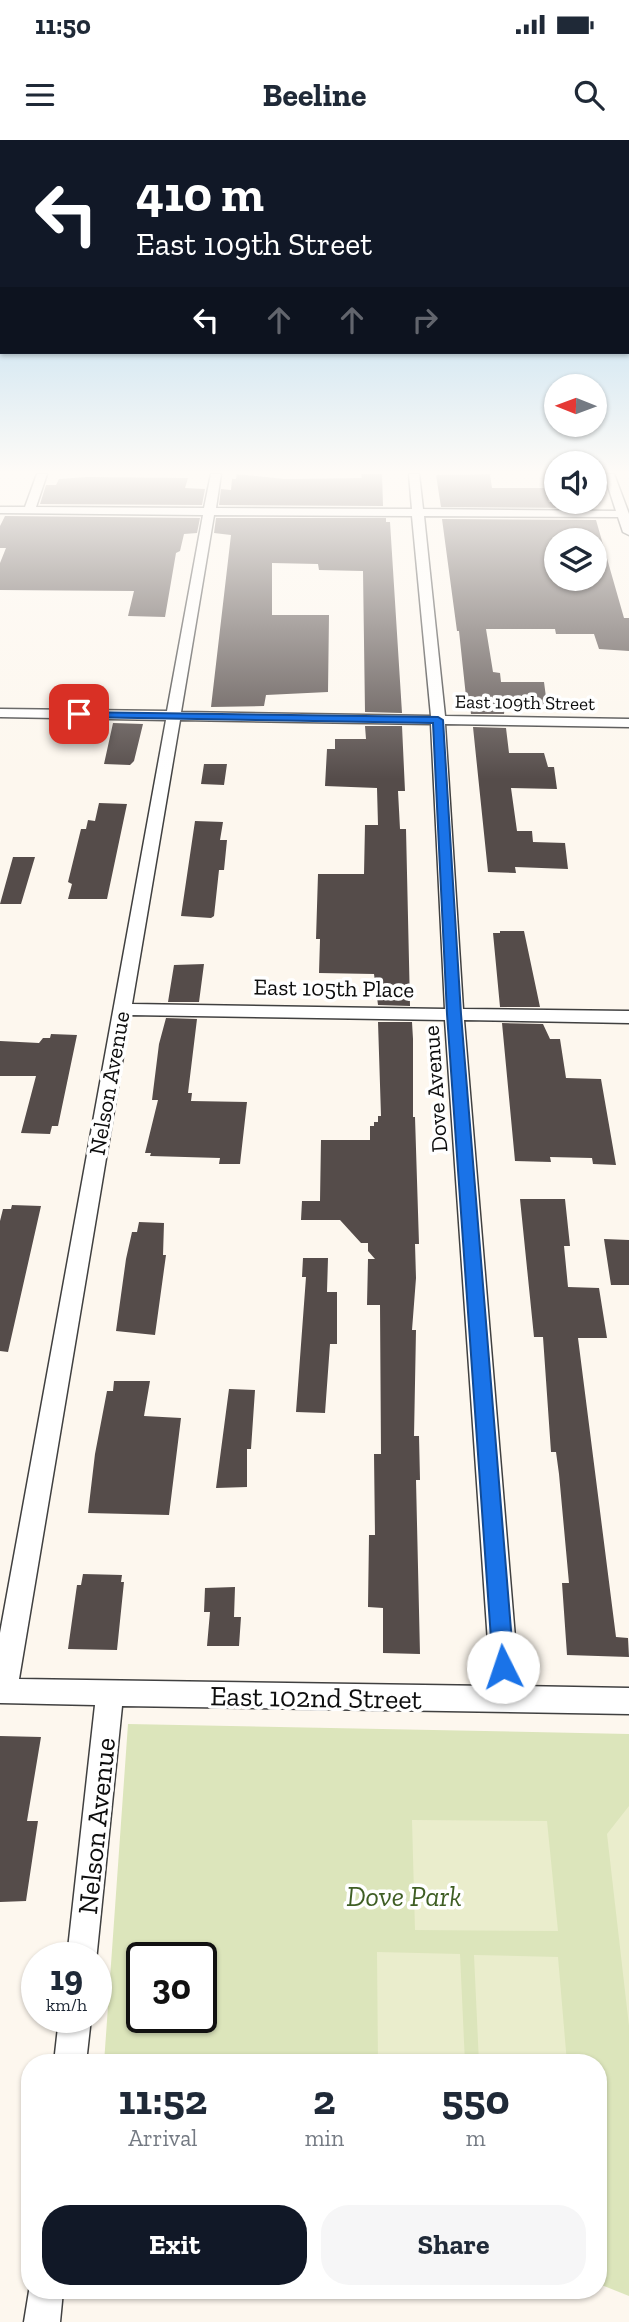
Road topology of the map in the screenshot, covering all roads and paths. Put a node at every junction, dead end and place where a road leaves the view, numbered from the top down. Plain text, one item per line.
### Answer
1 (197, 576) edge
2 (424, 576) edge
3 (0, 713) edge
4 (173, 715) junction
5 (438, 720) junction
6 (629, 723) edge
7 (122, 1009) junction
8 (454, 1014) junction
9 (629, 1017) edge
10 (3, 1691) joint
11 (110, 1694) junction
12 (506, 1700) junction
13 (629, 1702) edge
14 (84, 1942) edge
15 (73, 2033) edge
16 (71, 2054) edge
17 (44, 2299) edge
18 (42, 2322) edge

1 - 4 street, Nelson Avenue
2 - 5 street, Dove Avenue
3 - 4 street, East 109th Street
4 - 5 street, East 109th Street
4 - 7 street, Nelson Avenue
5 - 6 street, East 109th Street
5 - 8 street, Dove Avenue
7 - 8 street, East 105th Place
7 - 10 street, Nelson Avenue
8 - 9 street, East 105th Place
8 - 12 street, Dove Avenue
10 - 11 street, East 102nd Street
11 - 12 street, East 102nd Street
11 - 14 street, Nelson Avenue
12 - 13 street, East 102nd Street
15 - 16 street
17 - 18 street

